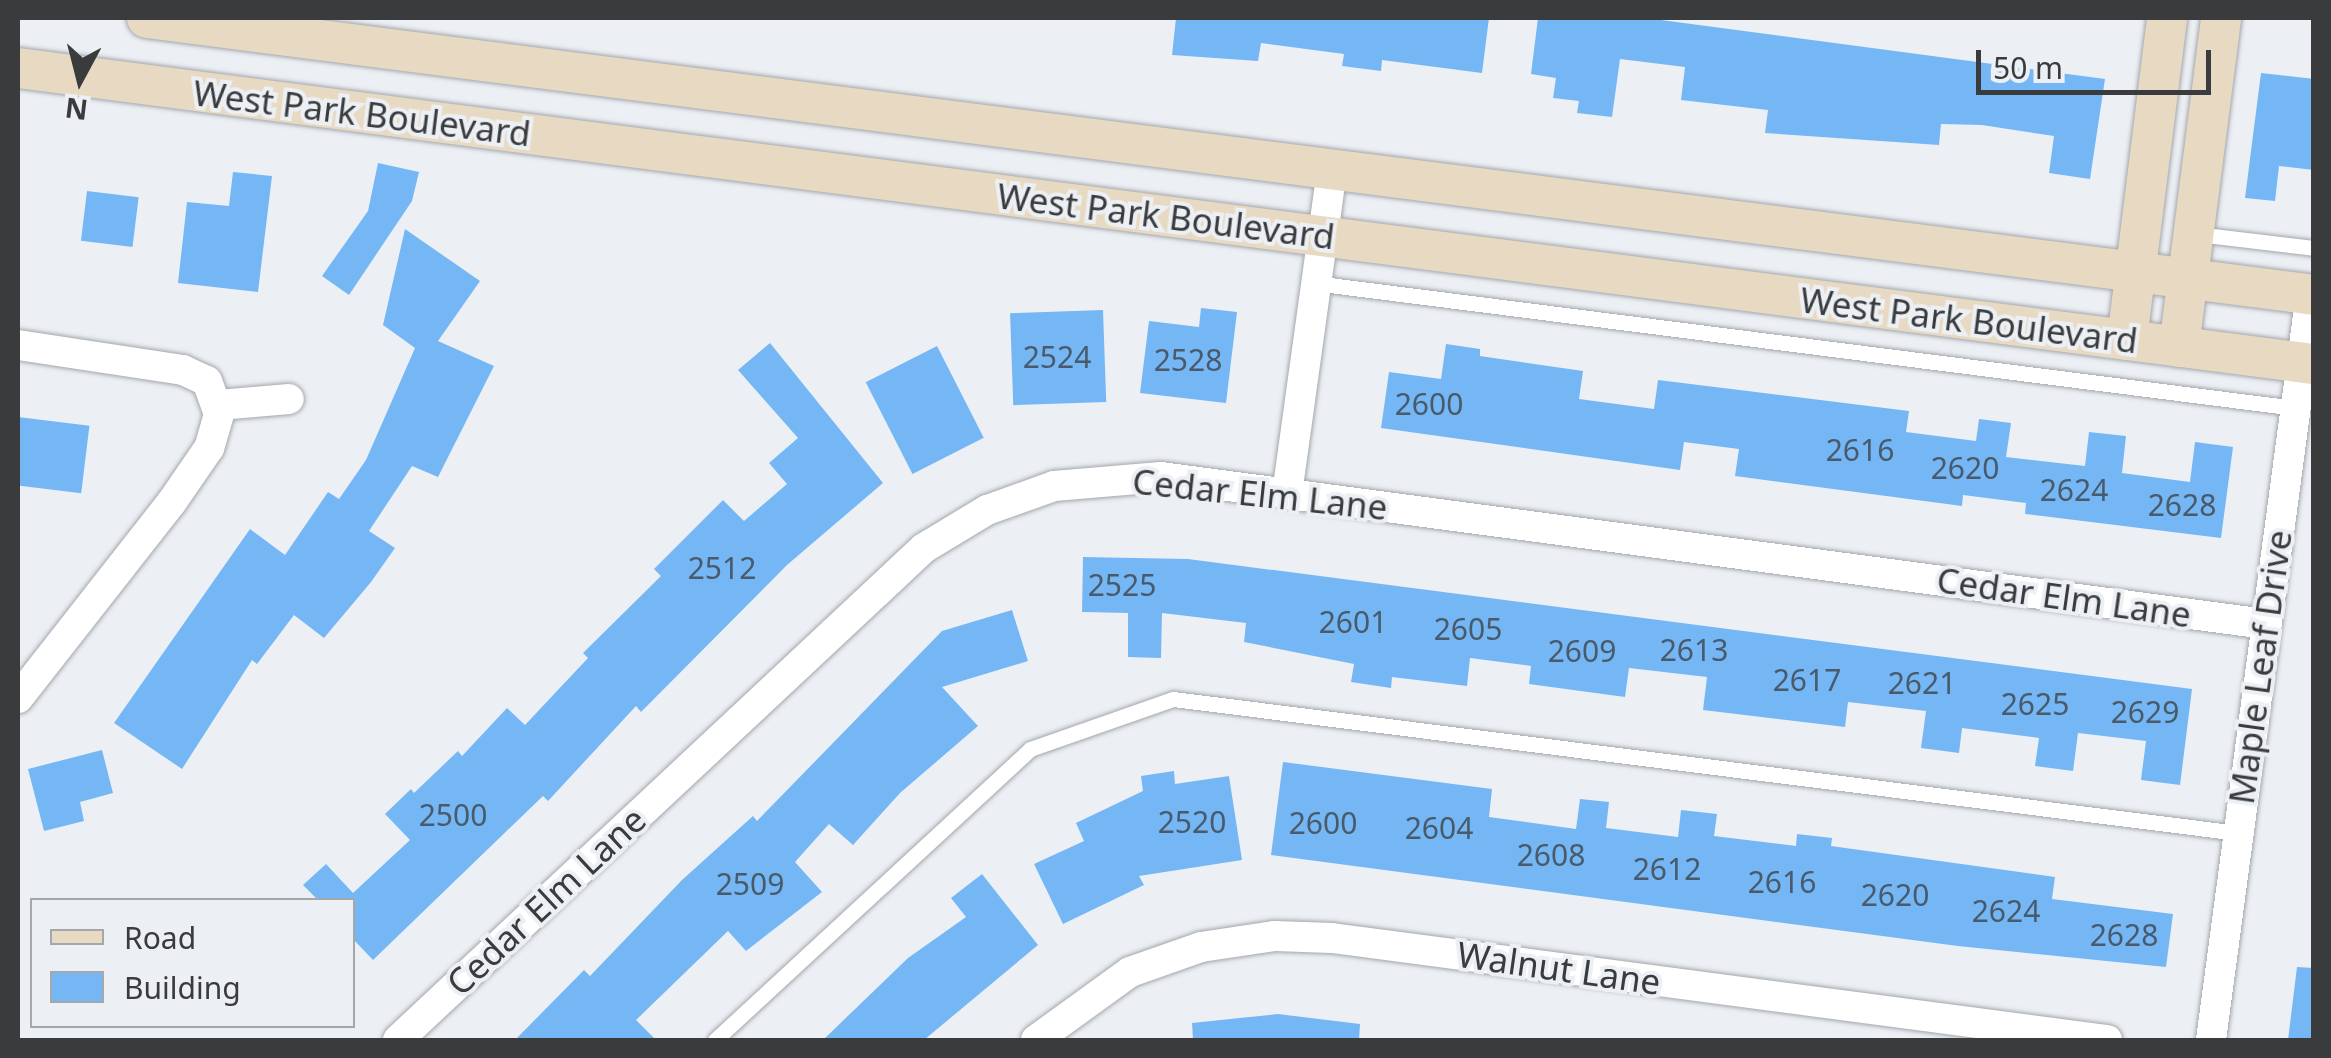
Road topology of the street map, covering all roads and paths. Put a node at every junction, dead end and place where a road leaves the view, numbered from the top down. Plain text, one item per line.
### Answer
1 (156, 18) edge
2 (2167, 18) edge
3 (2221, 18) edge
4 (18, 68) edge
5 (1332, 168) junction
6 (2194, 233) junction
7 (1324, 236) junction
8 (2314, 248) edge
9 (2135, 271) junction
10 (2188, 278) junction
11 (1314, 283) junction
12 (2312, 294) edge
13 (2127, 340) junction
14 (18, 345) edge
15 (2179, 347) junction
16 (2307, 363) edge
17 (289, 399) dead end
18 (219, 404) junction
19 (2295, 408) junction
20 (1287, 494) junction
21 (2266, 624) junction
22 (18, 698) edge
23 (2238, 834) junction
24 (417, 1034) edge
25 (715, 1040) edge
26 (1036, 1040) edge
27 (2107, 1040) edge
28 (2211, 1040) edge

1 - 5 main road, West Park Boulevard
2 - 9 main road
3 - 6 main road
4 - 7 main road, West Park Boulevard
5 - 7 street
5 - 9 main road, West Park Boulevard
6 - 8 lane
6 - 10 main road
7 - 11 street
7 - 13 main road, West Park Boulevard
9 - 10 main road, West Park Boulevard
9 - 13 main road
10 - 12 main road, West Park Boulevard
10 - 15 main road
11 - 19 lane
11 - 20 street
12 - 16 street, Maple Leaf Drive
13 - 15 main road, West Park Boulevard
14 - 18 street
15 - 16 main road, West Park Boulevard
16 - 19 street, Maple Leaf Drive
17 - 18 street
18 - 22 street
19 - 21 street, Maple Leaf Drive
20 - 21 street, Cedar Elm Lane
20 - 24 street, Cedar Elm Lane
21 - 23 street, Maple Leaf Drive
23 - 25 lane
23 - 28 street, Maple Leaf Drive
26 - 27 street, Walnut Lane

